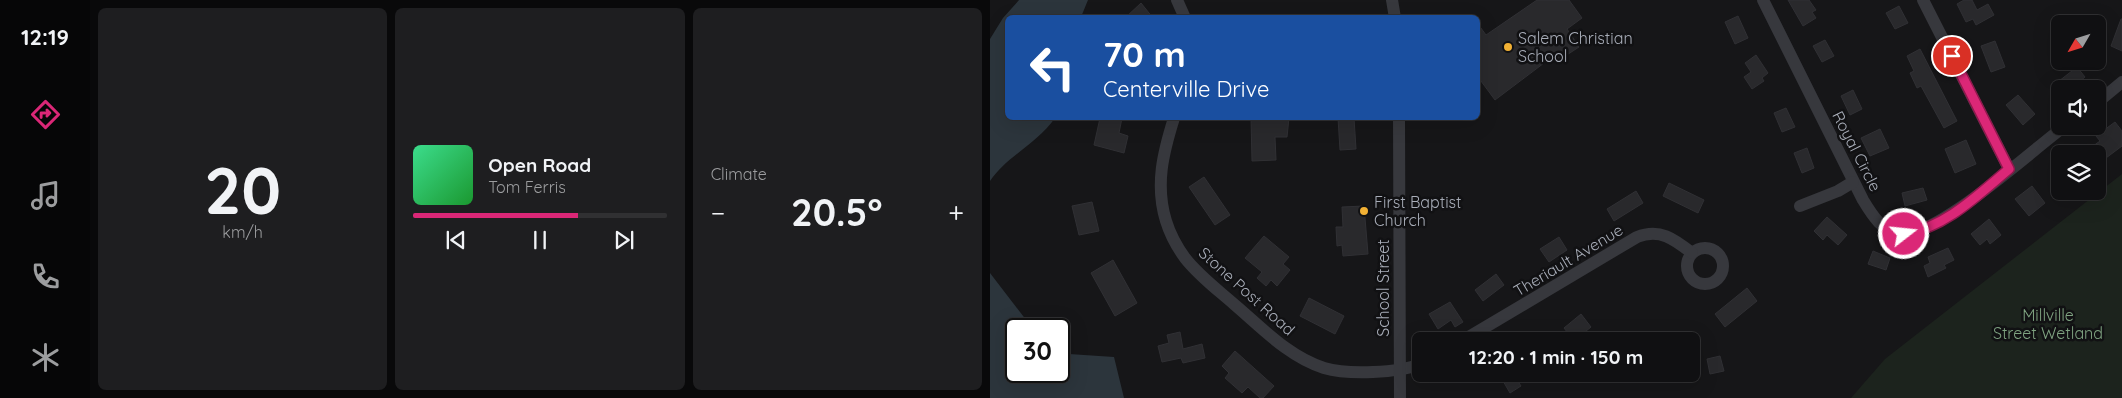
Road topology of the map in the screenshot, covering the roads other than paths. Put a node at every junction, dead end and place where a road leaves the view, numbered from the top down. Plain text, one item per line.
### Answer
1 (1177, 0) edge
2 (1392, 0) edge
3 (1762, 0) edge
4 (1924, 0) edge
5 (1184, 15) edge
6 (1394, 15) edge
7 (2122, 82) edge
8 (2106, 95) edge
9 (1173, 120) edge
10 (1399, 120) edge
11 (2052, 135) edge
12 (2009, 169) junction
13 (1853, 182) junction
14 (1800, 206) dead end
15 (1692, 253) dead end
16 (1477, 332) edge
17 (1412, 366) edge
18 (1400, 368) junction
19 (1400, 398) edge

1 - 5 street
2 - 6 street
3 - 13 street, Royal Circle
4 - 12 street
7 - 8 street
9 - 18 street, Stone Post Road
10 - 18 street, School Street
11 - 12 street, Royal Circle
12 - 13 street, Royal Circle
13 - 14 street
15 - 16 street, Theriault Avenue
17 - 18 street
18 - 19 street, School Street

